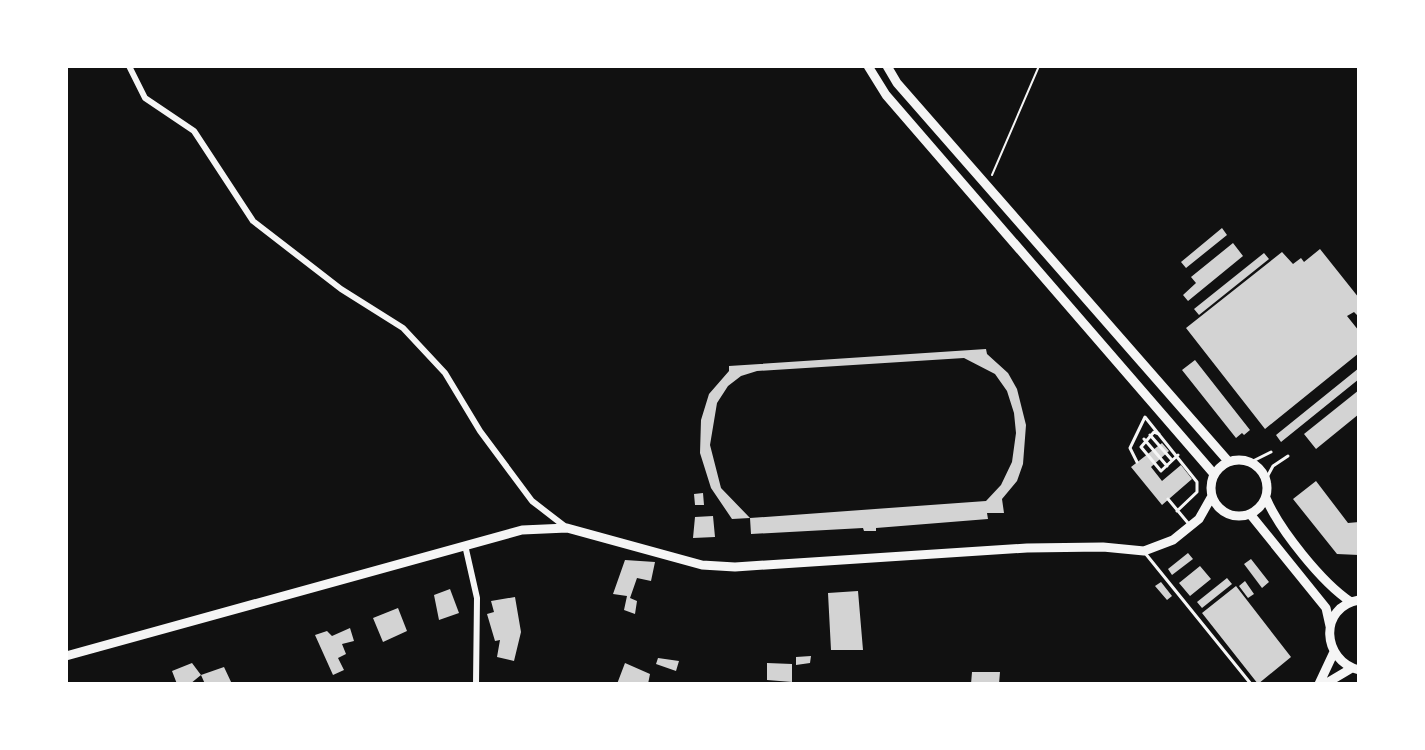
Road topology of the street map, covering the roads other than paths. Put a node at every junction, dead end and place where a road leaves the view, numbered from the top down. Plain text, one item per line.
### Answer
1 (129, 66) edge
2 (868, 66) edge
3 (887, 66) edge
4 (1150, 435) junction
5 (1161, 435) junction
6 (1144, 439) junction
7 (1271, 452) dead end
8 (1178, 455) junction
9 (1288, 456) dead end
10 (1172, 461) junction
11 (1228, 461) junction
12 (1137, 462) dead end
13 (1251, 462) junction
14 (1167, 466) junction
15 (1214, 474) junction
16 (1266, 479) junction
17 (1212, 496) junction
18 (1266, 498) junction
19 (1168, 499) dead end
20 (1177, 511) junction
21 (1225, 512) junction
22 (1250, 514) junction
23 (1199, 519) junction
24 (1190, 526) junction
25 (567, 528) junction
26 (465, 545) junction
27 (1144, 551) junction
28 (1355, 601) edge
29 (1330, 626) junction
30 (1334, 652) junction
31 (66, 656) edge
32 (1356, 669) edge
33 (476, 684) edge
34 (1251, 684) edge
35 (1322, 684) edge

1 - 25 street
2 - 15 main road
3 - 11 main road
4 - 5 lane
4 - 6 lane
4 - 10 lane
5 - 8 lane
5 - 12 lane
6 - 14 lane
6 - 14 lane
7 - 13 lane
8 - 10 lane
8 - 20 lane
9 - 16 lane
10 - 14 lane
11 - 13 main road
11 - 15 main road
13 - 16 main road
15 - 17 main road
16 - 18 main road
17 - 21 main road
17 - 23 main road
18 - 22 main road
18 - 28 main road
19 - 20 lane
20 - 24 lane
21 - 22 main road
21 - 23 main road
22 - 29 main road
23 - 24 main road
24 - 27 main road
25 - 26 main road
25 - 27 main road
26 - 31 main road
26 - 33 street
27 - 34 lane
28 - 29 main road
29 - 30 main road
30 - 32 main road
30 - 35 main road
32 - 35 main road

